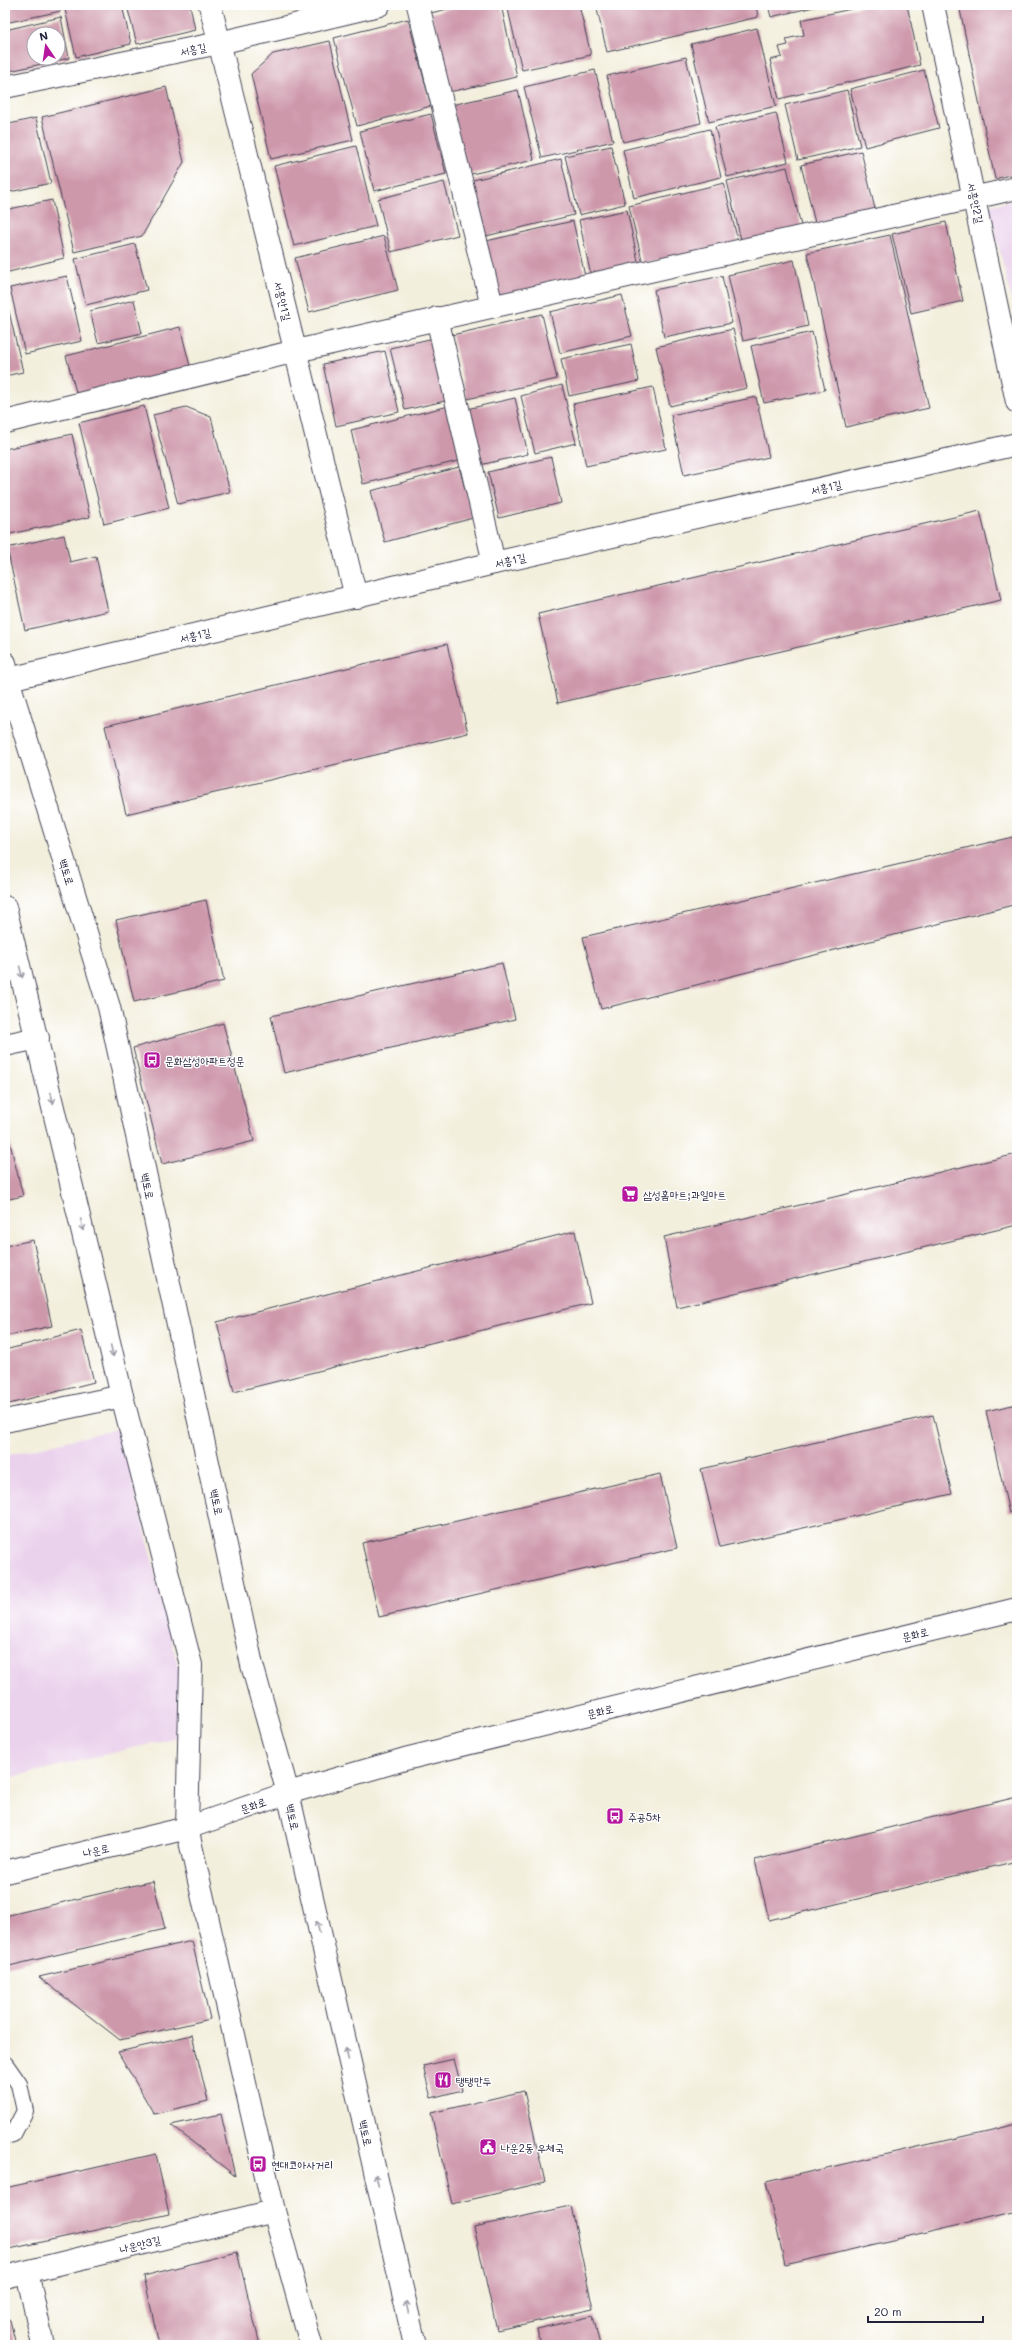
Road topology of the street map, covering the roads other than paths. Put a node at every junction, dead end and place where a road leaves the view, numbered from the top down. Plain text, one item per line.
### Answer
1 (210, 5) edge
2 (380, 5) edge
3 (418, 5) edge
4 (933, 5) edge
5 (219, 43) junction
6 (5, 87) edge
7 (1017, 188) edge
8 (975, 198) junction
9 (492, 306) junction
10 (437, 318) junction
11 (296, 351) junction
12 (1017, 402) edge
13 (5, 422) edge
14 (1017, 444) edge
15 (494, 563) junction
16 (356, 597) junction
17 (6, 674) edge
18 (5, 907) edge
19 (38, 1038) junction
20 (5, 1045) edge
21 (122, 1396) junction
22 (5, 1421) edge
23 (1017, 1609) edge
24 (288, 1792) junction
25 (187, 1828) junction
26 (5, 1872) edge
27 (5, 2064) edge
28 (5, 2136) edge
29 (274, 2211) junction
30 (26, 2272) junction
31 (5, 2277) edge
32 (43, 2345) edge
33 (311, 2345) edge
34 (416, 2345) edge

1 - 5 street, 서흥안1길
2 - 5 street, 서흥길
3 - 9 street
4 - 8 street, 서흥안2길
5 - 6 street, 서흥길
5 - 11 street, 서흥안1길
7 - 8 street
8 - 9 street
8 - 12 street, 서흥안2길
9 - 10 street
10 - 11 street
10 - 15 street
11 - 13 street
11 - 16 street, 서흥안1길
14 - 15 street, 서흥1길
15 - 16 street, 서흥1길
16 - 17 street, 서흥1길
17 - 24 street, 백토로
18 -> 19 street
19 - 20 street
19 -> 21 street
21 - 22 street
21 - 25 street
23 - 24 street, 문화로
24 - 25 street, 문화로
34 -> 24 street, 백토로
25 - 26 street, 나운로
25 - 29 street
27 - 28 lane
29 - 30 street, 나운안3길
29 - 33 street
30 - 31 street, 나운안3길
30 - 32 street

